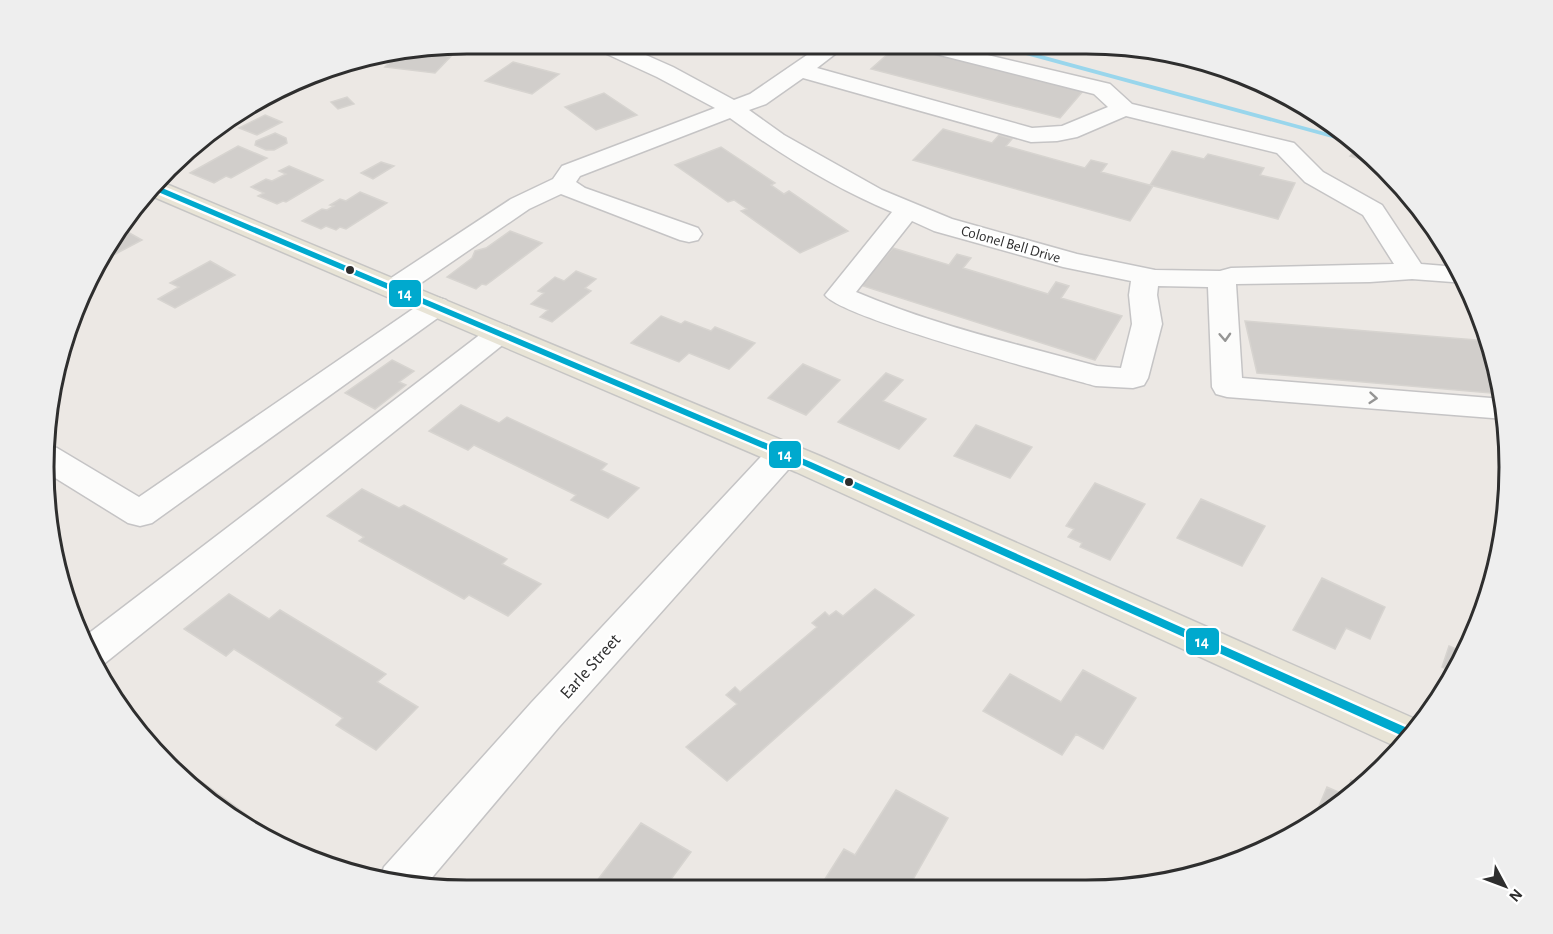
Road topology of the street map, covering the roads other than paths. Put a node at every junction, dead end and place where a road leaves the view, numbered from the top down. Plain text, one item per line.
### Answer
1 (626, 54) edge
2 (822, 54) edge
3 (962, 54) edge
4 (799, 70) junction
5 (732, 109) junction
6 (1124, 109) junction
7 (562, 184) junction
8 (161, 190) edge
9 (907, 210) junction
10 (689, 234) dead end
11 (1412, 271) junction
12 (1451, 275) edge
13 (1146, 276) junction
14 (1222, 279) junction
15 (395, 288) junction
16 (436, 306) junction
17 (500, 333) junction
18 (1494, 408) edge
19 (783, 454) junction
20 (54, 462) edge
21 (96, 649) edge
22 (1403, 731) edge
23 (406, 875) edge

1 - 5 street, Colonel Bell Drive
2 - 4 street
3 - 6 street
4 - 5 street
4 - 6 street
5 - 7 street
5 - 9 street, Colonel Bell Drive
6 - 11 street
7 - 10 street
7 - 15 street
8 - 15 main road
9 - 13 street, Colonel Bell Drive
9 - 13 street
11 - 12 street, Colonel Bell Drive
11 - 14 street, Colonel Bell Drive
13 - 14 street, Colonel Bell Drive
14 -> 18 street
15 - 16 main road
16 - 17 main road
16 - 20 street
17 - 19 main road
17 - 21 street
19 - 22 main road
19 - 23 street, Earle Street

